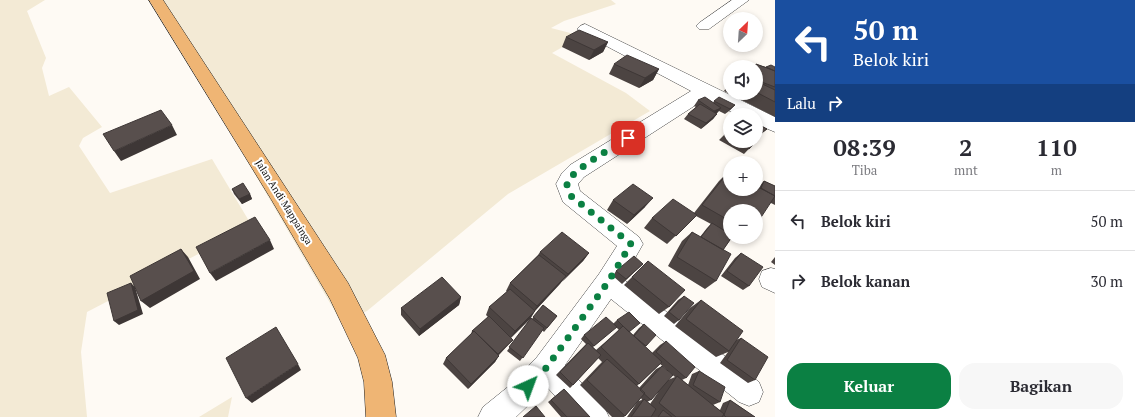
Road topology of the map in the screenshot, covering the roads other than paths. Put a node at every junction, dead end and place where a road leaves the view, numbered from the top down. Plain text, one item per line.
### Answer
1 (156, 0) edge
2 (742, 0) edge
3 (704, 26) dead end
4 (585, 29) dead end
5 (704, 91) junction
6 (739, 108) edge
7 (763, 119) edge
8 (775, 125) edge
9 (608, 282) junction
10 (547, 367) junction
11 (749, 392) dead end
12 (380, 417) edge
13 (493, 417) edge
14 (594, 417) edge

1 - 12 main road, Jalan Andi Mappainga
2 - 3 street
4 - 5 street
5 - 6 street
5 - 9 street
7 - 8 street
9 - 10 street
9 - 11 street
10 - 13 street
10 - 14 street

